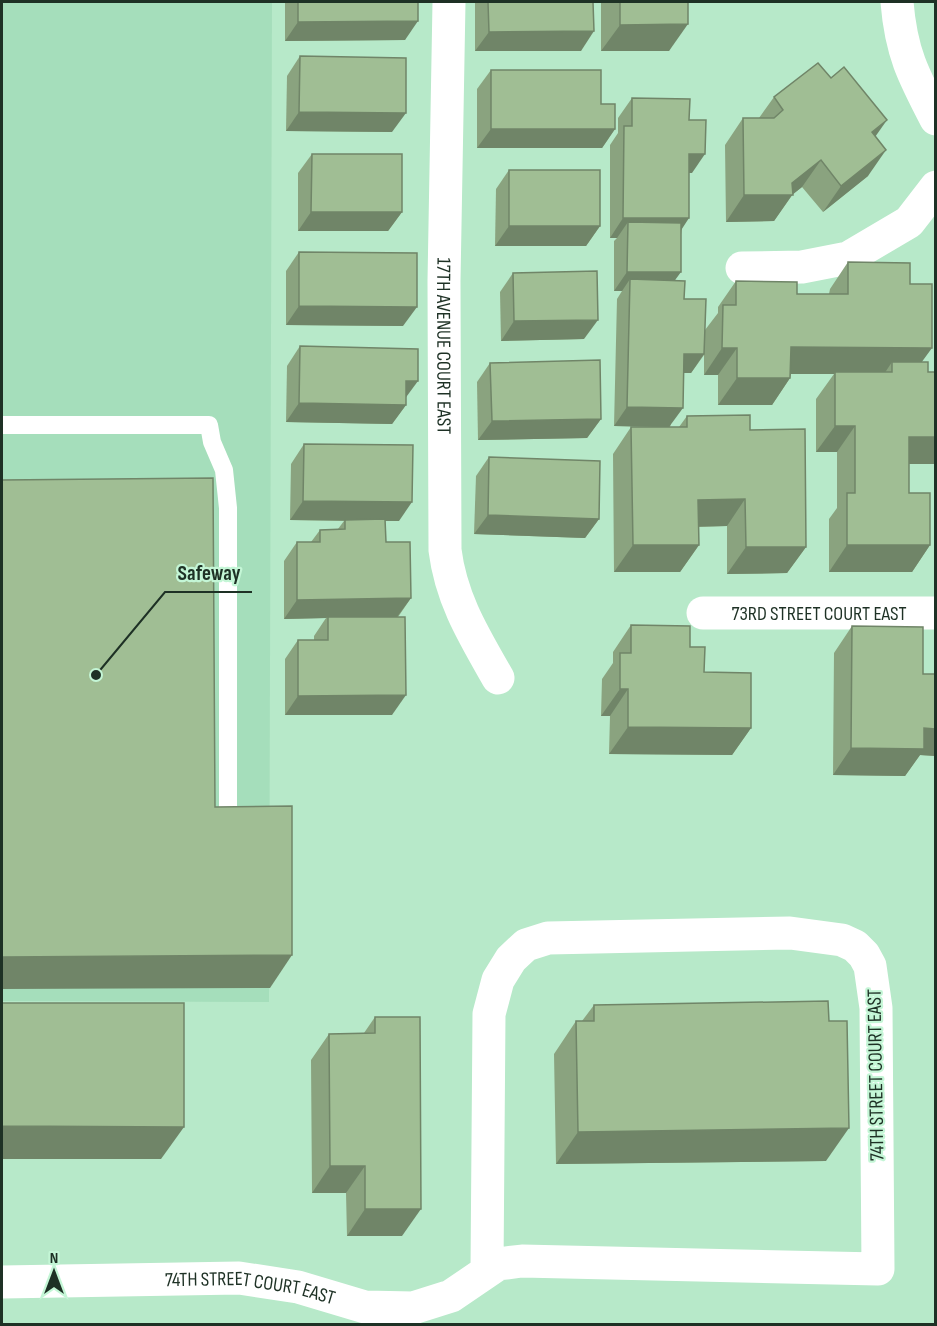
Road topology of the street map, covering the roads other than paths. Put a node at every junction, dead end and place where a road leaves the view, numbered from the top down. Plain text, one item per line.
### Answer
1 (450, 2) edge
2 (897, 2) edge
3 (936, 119) edge
4 (936, 187) edge
5 (742, 268) dead end
6 (2, 425) edge
7 (703, 613) dead end
8 (936, 613) edge
9 (498, 678) dead end
10 (228, 813) edge
11 (487, 1270) junction
12 (2, 1282) edge

1 - 9 street, 17TH AVENUE COURT EAST
2 - 3 street
4 - 5 street
6 - 10 lane
7 - 8 street, 73RD STREET COURT EAST
11 - 11 street, 74TH STREET COURT EAST
11 - 12 street, 74TH STREET COURT EAST

